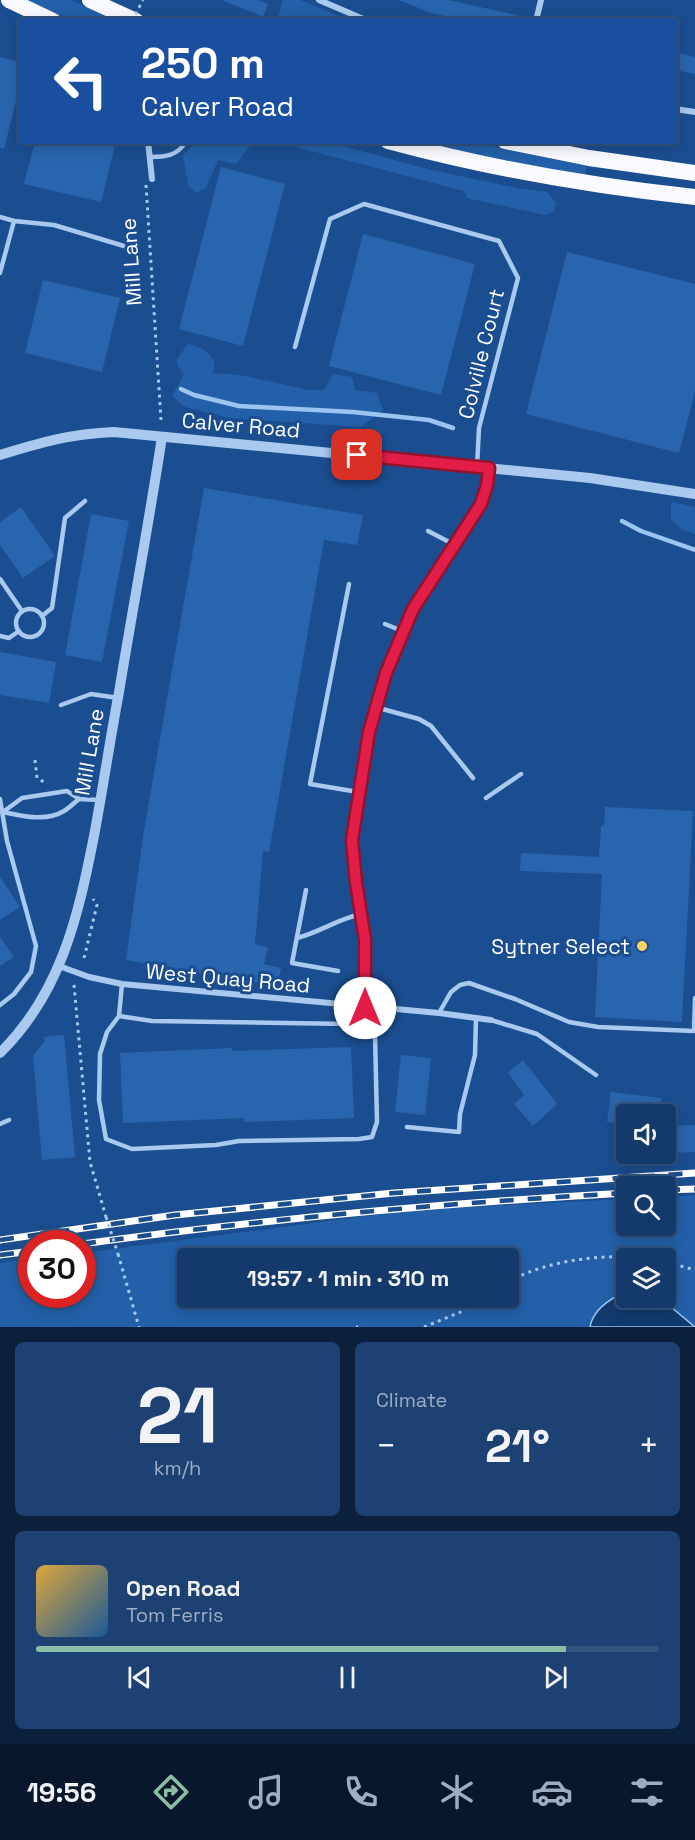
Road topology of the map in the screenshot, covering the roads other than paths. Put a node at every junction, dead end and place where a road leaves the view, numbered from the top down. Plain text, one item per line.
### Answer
1 (9, 0) edge
2 (90, 0) edge
3 (319, 0) edge
4 (541, 0) edge
5 (47, 18) edge
6 (128, 18) edge
7 (361, 18) edge
8 (537, 18) edge
9 (678, 109) edge
10 (695, 112) edge
11 (148, 144) edge
12 (184, 144) edge
13 (399, 144) edge
14 (519, 144) edge
15 (150, 157) junction
16 (695, 173) edge
17 (152, 179) road end
18 (695, 197) edge
19 (0, 218) edge
20 (14, 221) junction
21 (124, 246) dead end
22 (0, 273) edge
23 (295, 347) dead end
24 (162, 437) junction
25 (0, 454) edge
26 (477, 467) junction
27 (489, 468) junction
28 (695, 494) edge
29 (85, 501) dead end
30 (428, 531) dead end
31 (455, 545) junction
32 (0, 579) edge
33 (349, 584) dead end
34 (22, 611) junction
35 (42, 616) junction
36 (385, 624) dead end
37 (19, 631) junction
38 (402, 631) junction
39 (0, 636) edge
40 (118, 698) junction
41 (62, 705) dead end
42 (375, 707) junction
43 (521, 774) dead end
44 (473, 778) dead end
45 (358, 792) junction
46 (486, 798) dead end
47 (0, 799) edge
48 (79, 799) junction
49 (101, 800) junction
50 (3, 812) junction
51 (306, 890) dead end
52 (361, 914) junction
53 (297, 938) junction
54 (59, 966) junction
55 (338, 971) dead end
56 (122, 984) junction
57 (695, 998) edge
58 (0, 1005) edge
59 (365, 1008) junction
60 (380, 1009) junction
61 (439, 1013) junction
62 (118, 1016) junction
63 (476, 1018) junction
64 (491, 1020) joint
65 (694, 1031) edge
66 (375, 1035) junction
67 (0, 1053) edge
68 (596, 1076) dead end
69 (9, 1120) dead end
70 (0, 1124) edge
71 (407, 1127) dead end

1 - 5 highway
2 - 6 highway
3 - 7 street
4 - 8 street
9 - 10 street
11 - 15 street
12 - 15 lane
13 - 18 highway
14 - 16 highway
15 - 17 street
19 - 20 lane
20 - 21 lane
20 - 22 lane
23 - 26 lane, Colville Court
24 - 25 street, Calver Road
24 - 26 street, Calver Road
24 - 40 street, Mill Lane
26 - 27 street, Calver Road
27 - 28 street, Calver Road
27 - 31 street
29 - 35 lane
30 - 31 lane
31 - 38 street
32 - 34 lane
33 - 45 lane
34 - 35 lane
34 - 37 lane
35 - 37 lane
36 - 38 lane
37 - 39 lane
38 - 42 street
40 - 41 lane
40 - 49 street, Mill Lane
42 - 44 lane
42 - 45 street
43 - 46 lane
45 - 52 street
47 - 50 lane
48 - 49 lane
48 - 50 lane
48 - 50 lane
49 - 54 street, Mill Lane
50 - 58 lane
51 - 53 lane
52 - 53 lane
52 - 59 street
53 - 55 lane
54 - 56 street, West Quay Road
54 - 67 street, Mill Lane
56 - 59 street, West Quay Road
56 - 62 lane
57 - 65 lane
59 - 60 street, West Quay Road
60 - 61 street, West Quay Road
60 - 66 lane
61 - 63 street, West Quay Road
61 - 65 lane
62 - 66 lane
62 - 66 lane
63 - 64 street, West Quay Road
63 - 71 lane
64 - 68 lane, West Quay Road
69 - 70 lane

